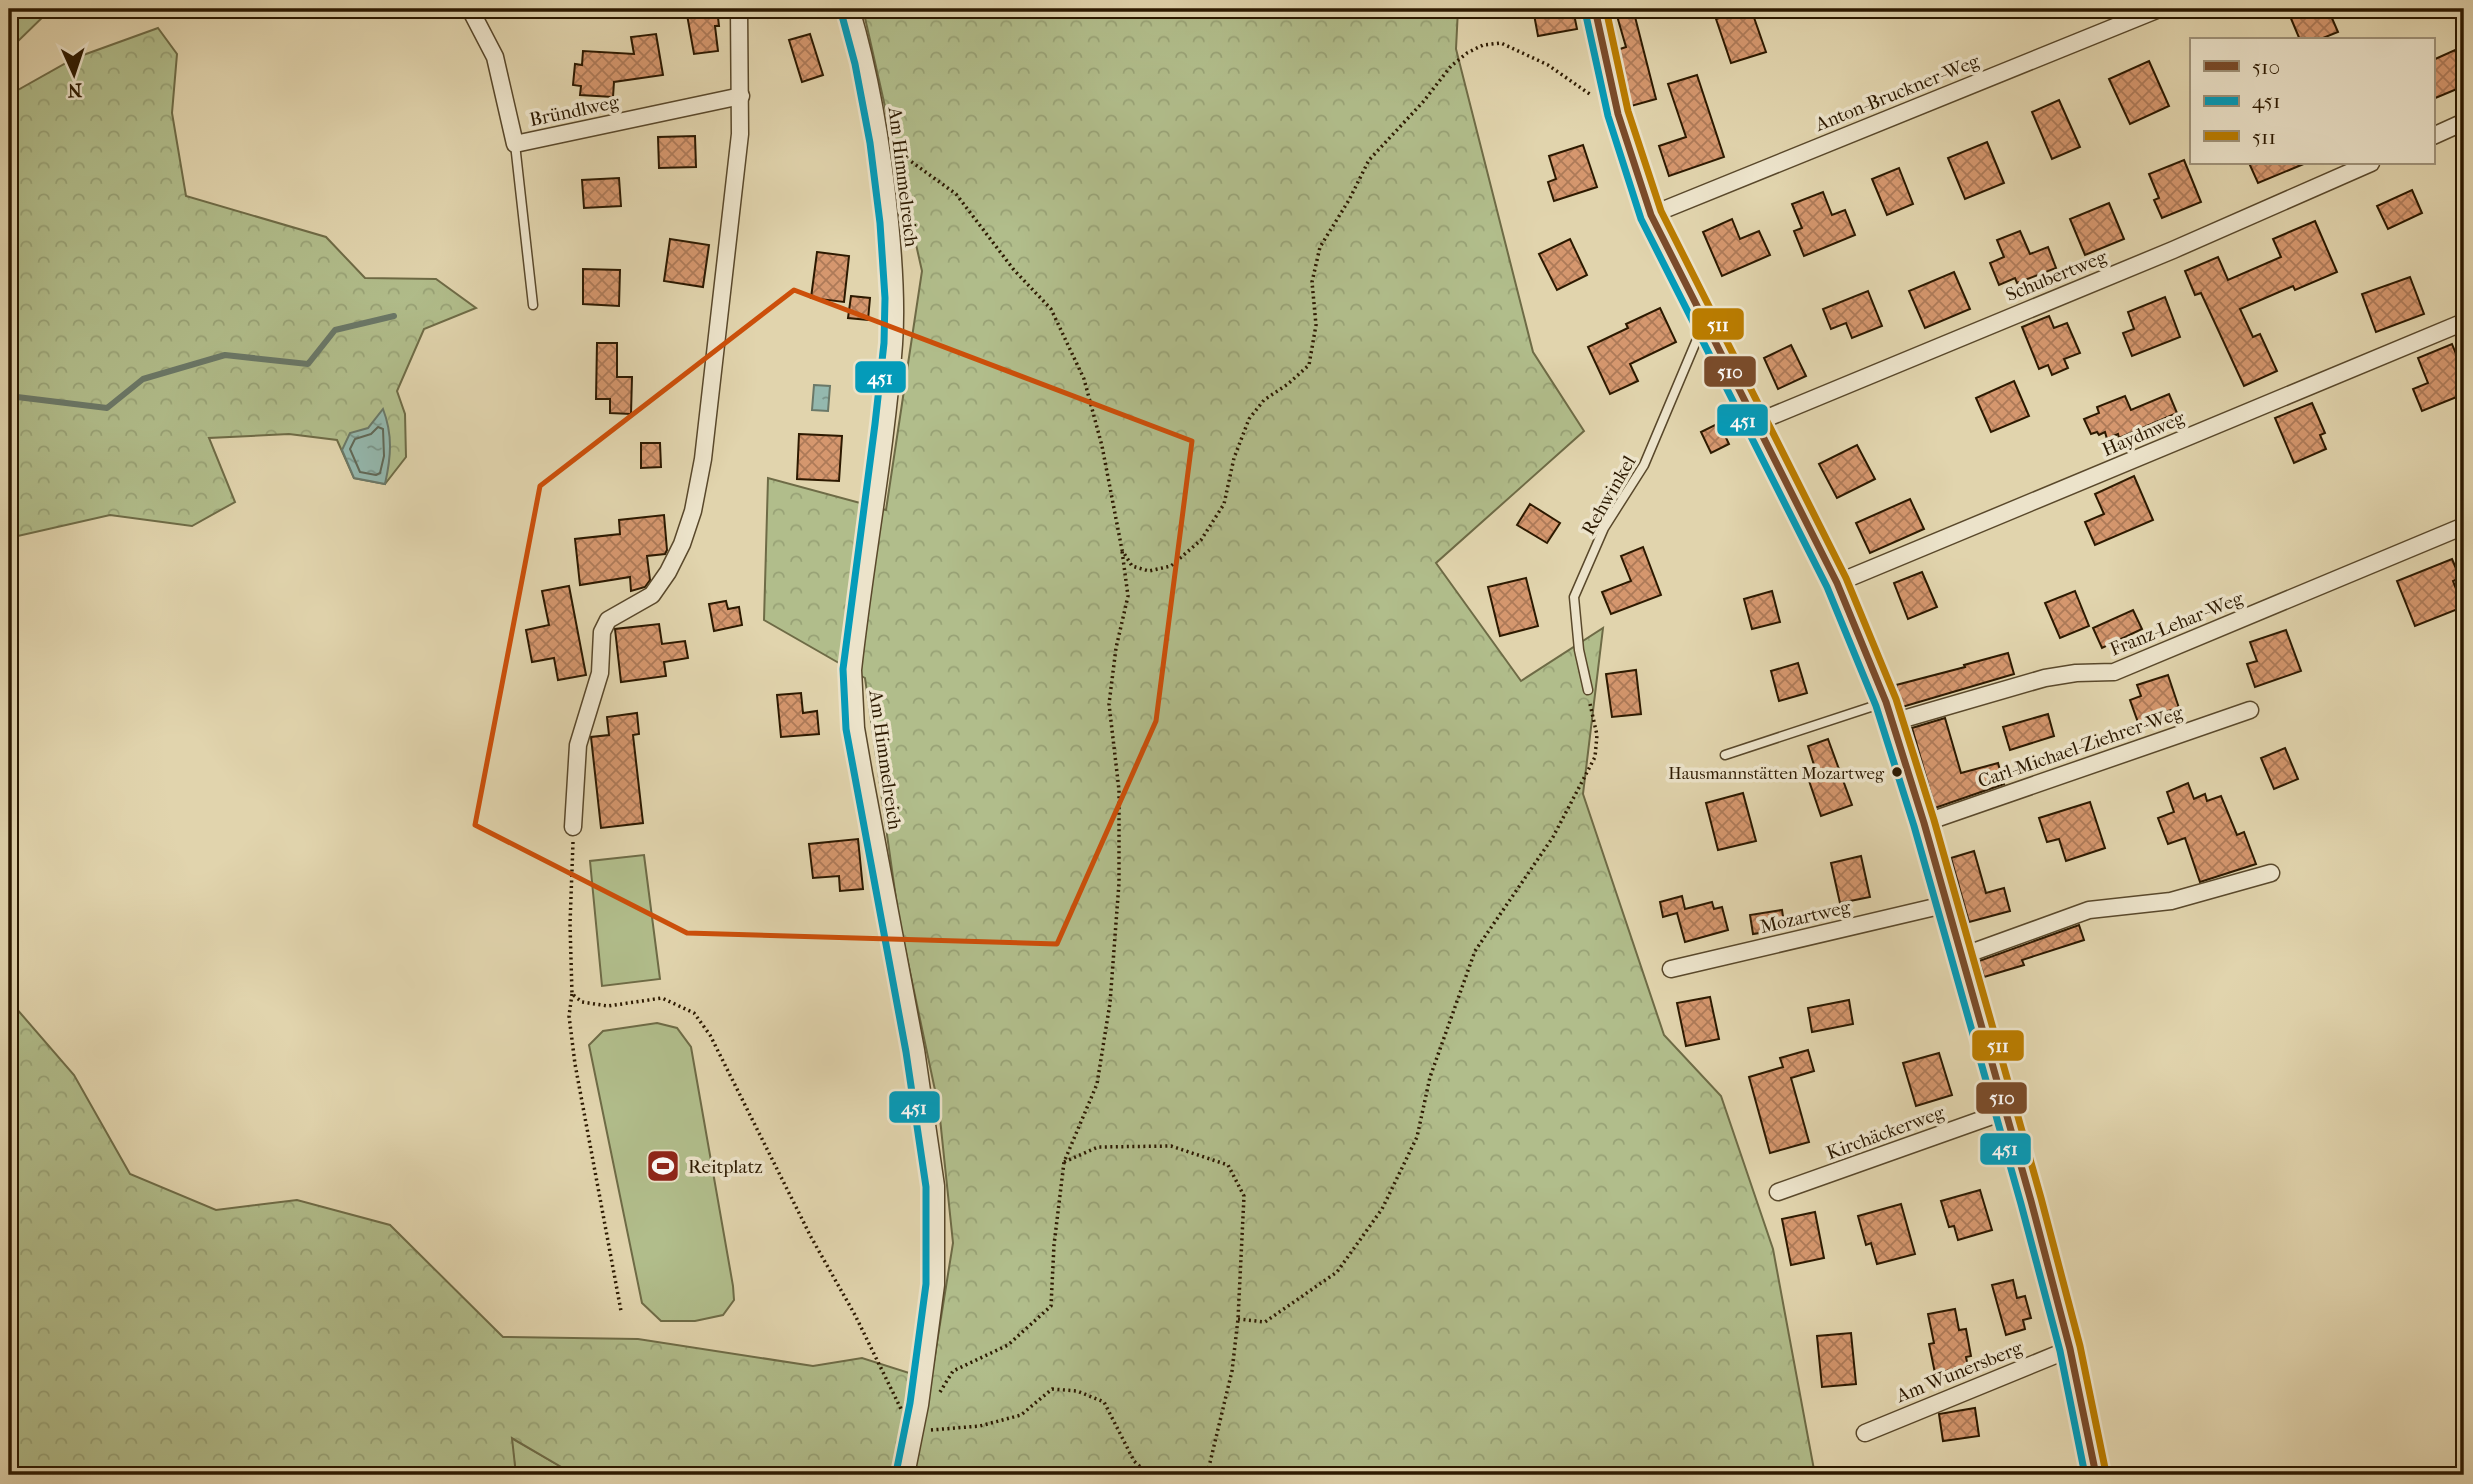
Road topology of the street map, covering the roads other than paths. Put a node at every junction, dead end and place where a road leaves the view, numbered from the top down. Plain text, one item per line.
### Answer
1 (470, 9) edge
2 (739, 9) edge
3 (851, 9) edge
4 (1595, 9) edge
5 (2159, 9) edge
6 (741, 96) junction
7 (2464, 122) edge
8 (2434, 136) edge
9 (514, 144) junction
10 (2369, 164) edge
11 (1651, 215) junction
12 (533, 305) dead end
13 (1704, 322) junction
14 (2464, 322) edge
15 (1755, 423) junction
16 (2464, 526) edge
17 (1838, 583) junction
18 (1588, 690) road end
19 (2250, 710) dead end
20 (1890, 712) junction
21 (1725, 755) dead end
22 (1924, 823) junction
23 (573, 827) road end
24 (2271, 873) dead end
25 (1948, 904) junction
26 (1962, 956) junction
27 (1671, 969) dead end
28 (2006, 1111) junction
29 (1777, 1192) dead end
30 (2070, 1349) junction
31 (1865, 1433) dead end
32 (906, 1475) edge
33 (2096, 1475) edge

1 - 9 street, Bründlweg
2 - 6 street
3 - 32 street, Am Himmelreich
4 - 11 main road
5 - 11 street, Anton-Bruckner-Weg
6 - 9 street, Bründlweg
6 - 23 street
7 - 8 street
9 - 12 lane
10 - 15 street, Schubertweg
11 - 13 main road
13 - 15 main road
13 - 18 lane, Rehwinkel
14 - 17 street, Haydnweg
15 - 17 main road
16 - 20 street, Franz-Lehar-Weg
17 - 20 main road
19 - 22 street, Carl-Michael-Ziehrer-Weg
20 - 21 lane
20 - 22 main road
22 - 25 main road
24 - 26 street
25 - 26 main road
25 - 27 street, Mozartweg
26 - 28 main road
28 - 29 street, Kirchäckerweg
28 - 30 main road
30 - 31 street, Am Wunersberg
30 - 33 main road

